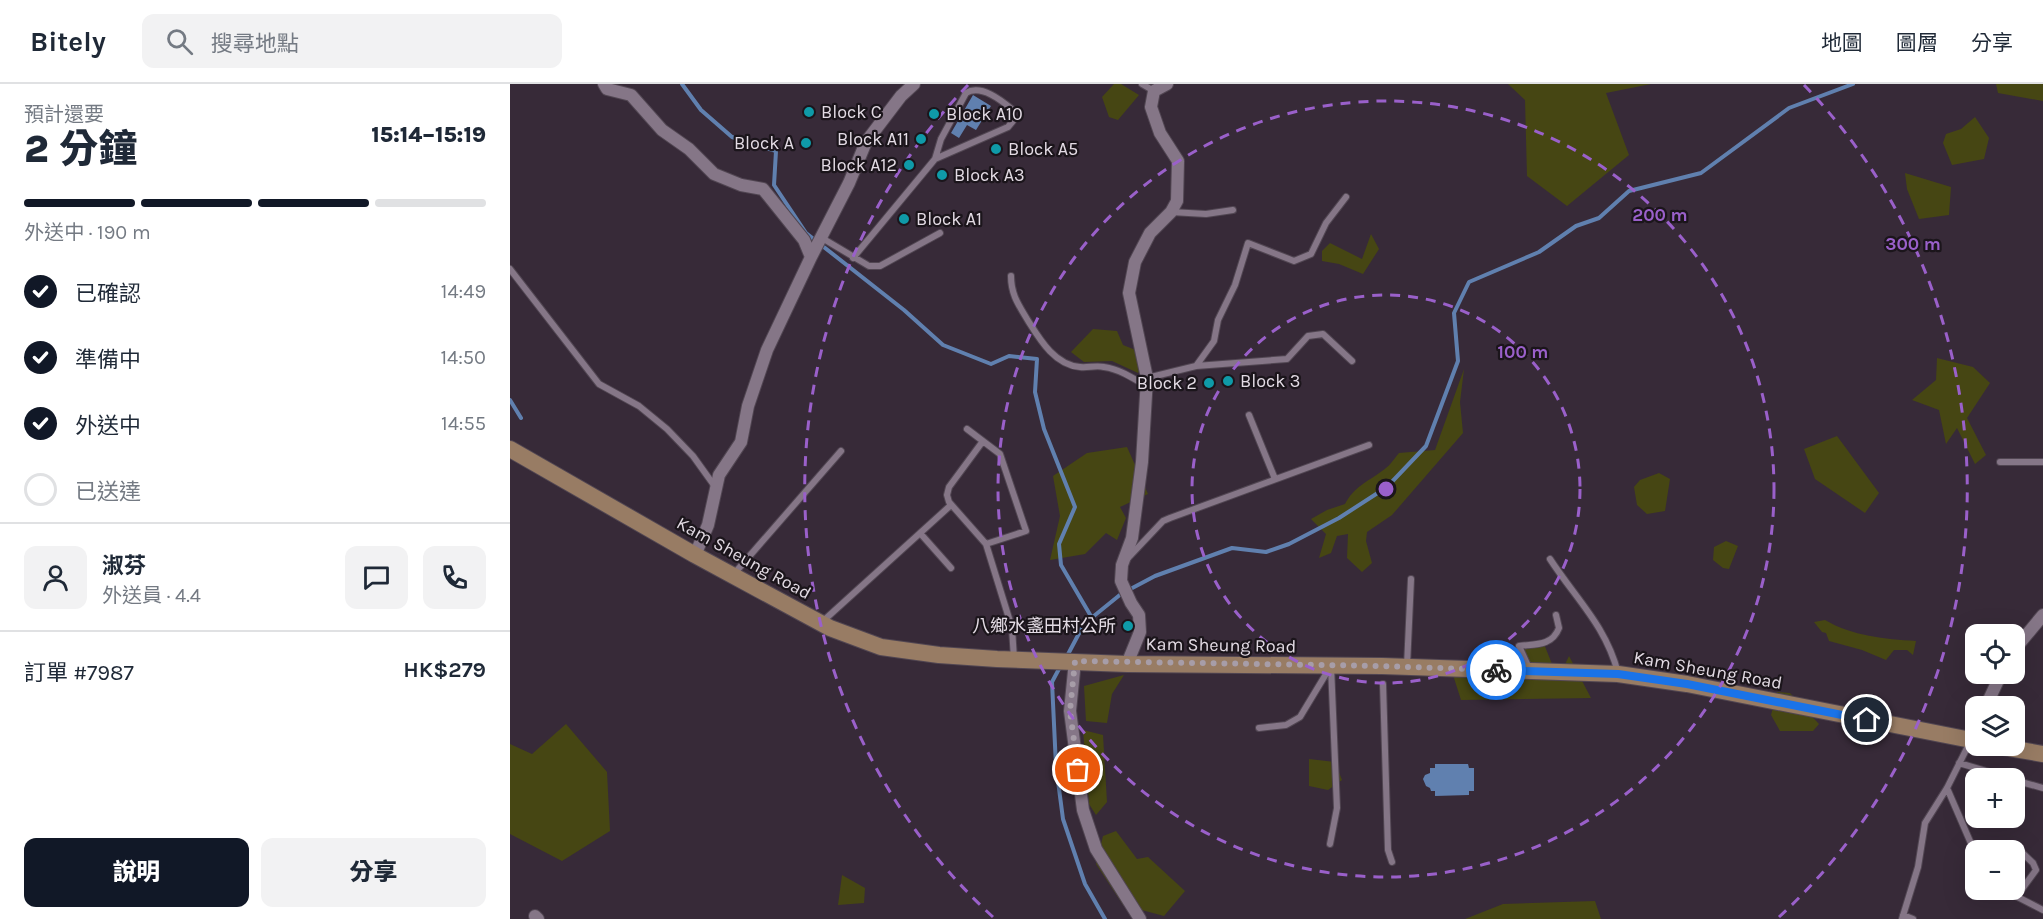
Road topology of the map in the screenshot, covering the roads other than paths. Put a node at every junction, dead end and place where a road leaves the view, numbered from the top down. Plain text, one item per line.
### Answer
1 (604, 84) edge
2 (915, 84) edge
3 (1142, 84) edge
4 (1167, 84) edge
5 (973, 87) edge
6 (1154, 91) junction
7 (935, 159) junction
8 (1346, 197) dead end
9 (1233, 210) dead end
10 (1171, 212) junction
11 (940, 233) dead end
12 (817, 246) junction
13 (853, 258) junction
14 (510, 269) edge
15 (1011, 276) dead end
16 (1352, 361) dead end
17 (1196, 366) junction
18 (1147, 382) junction
19 (1249, 415) dead end
20 (967, 429) dead end
21 (983, 441) junction
22 (1369, 445) dead end
23 (510, 449) edge
24 (841, 451) dead end
25 (2000, 462) dead end
26 (2043, 462) edge
27 (1275, 479) junction
28 (717, 488) junction
29 (951, 505) junction
30 (920, 533) junction
31 (986, 544) junction
32 (695, 555) junction
33 (1550, 559) dead end
34 (1122, 565) junction
35 (951, 568) dead end
36 (733, 575) junction
37 (1412, 579) dead end
38 (1556, 615) dead end
39 (2043, 615) edge
40 (822, 623) junction
41 (2025, 635) edge
42 (1021, 660) junction
43 (1073, 661) junction
44 (1127, 664) junction
45 (1330, 666) junction
46 (1407, 667) junction
47 (1530, 671) junction
48 (1618, 674) junction
49 (1383, 684) dead end
50 (1259, 728) dead end
51 (1965, 735) edge
52 (2025, 751) edge
53 (1965, 753) edge
54 (2043, 754) edge
55 (1959, 763) junction
56 (1976, 768) edge
57 (2025, 783) edge
58 (1947, 788) junction
59 (2043, 788) edge
60 (1970, 840) edge
61 (1330, 844) dead end
62 (2025, 855) edge
63 (1392, 862) dead end
64 (2025, 886) edge
65 (2025, 900) edge
66 (2043, 910) edge
67 (1903, 917) edge
68 (1140, 919) edge
69 (1913, 919) edge

1 - 12 street
2 - 12 street
3 - 6 lane
4 - 6 street
5 - 7 lane
5 - 7 lane
6 - 10 street
7 - 13 lane
8 - 17 lane
9 - 10 lane
10 - 18 street
11 - 13 lane
12 - 13 lane
12 - 28 street
14 - 28 lane
15 - 18 lane
16 - 17 lane
17 - 18 lane
18 - 34 street
19 - 27 lane
20 - 21 lane
21 - 29 lane
21 - 31 lane
22 - 27 lane
23 - 32 main road, Kam Sheung Road
24 - 36 lane
25 - 26 lane
27 - 34 lane
28 - 32 street
29 - 30 lane
29 - 31 lane
30 - 35 lane
30 - 40 lane
31 - 42 lane
32 - 36 main road, Kam Sheung Road
33 - 48 lane
34 - 44 street
36 - 40 main road, Kam Sheung Road
37 - 46 lane
38 - 47 lane
39 - 41 street
40 - 42 main road, Kam Sheung Road
42 - 43 main road, Kam Sheung Road
43 - 44 main road, Kam Sheung Road
43 - 68 street
44 - 45 main road, Kam Sheung Road
45 - 46 main road, Kam Sheung Road
45 - 50 lane
45 - 61 lane
46 - 47 main road, Kam Sheung Road
47 - 48 main road, Kam Sheung Road
48 - 51 main road, Kam Sheung Road
49 - 63 lane
52 - 54 main road
53 - 55 lane
55 - 56 lane
55 - 58 lane
57 - 59 lane
58 - 60 lane
58 - 67 lane
62 - 64 lane
65 - 66 lane
67 - 69 lane

